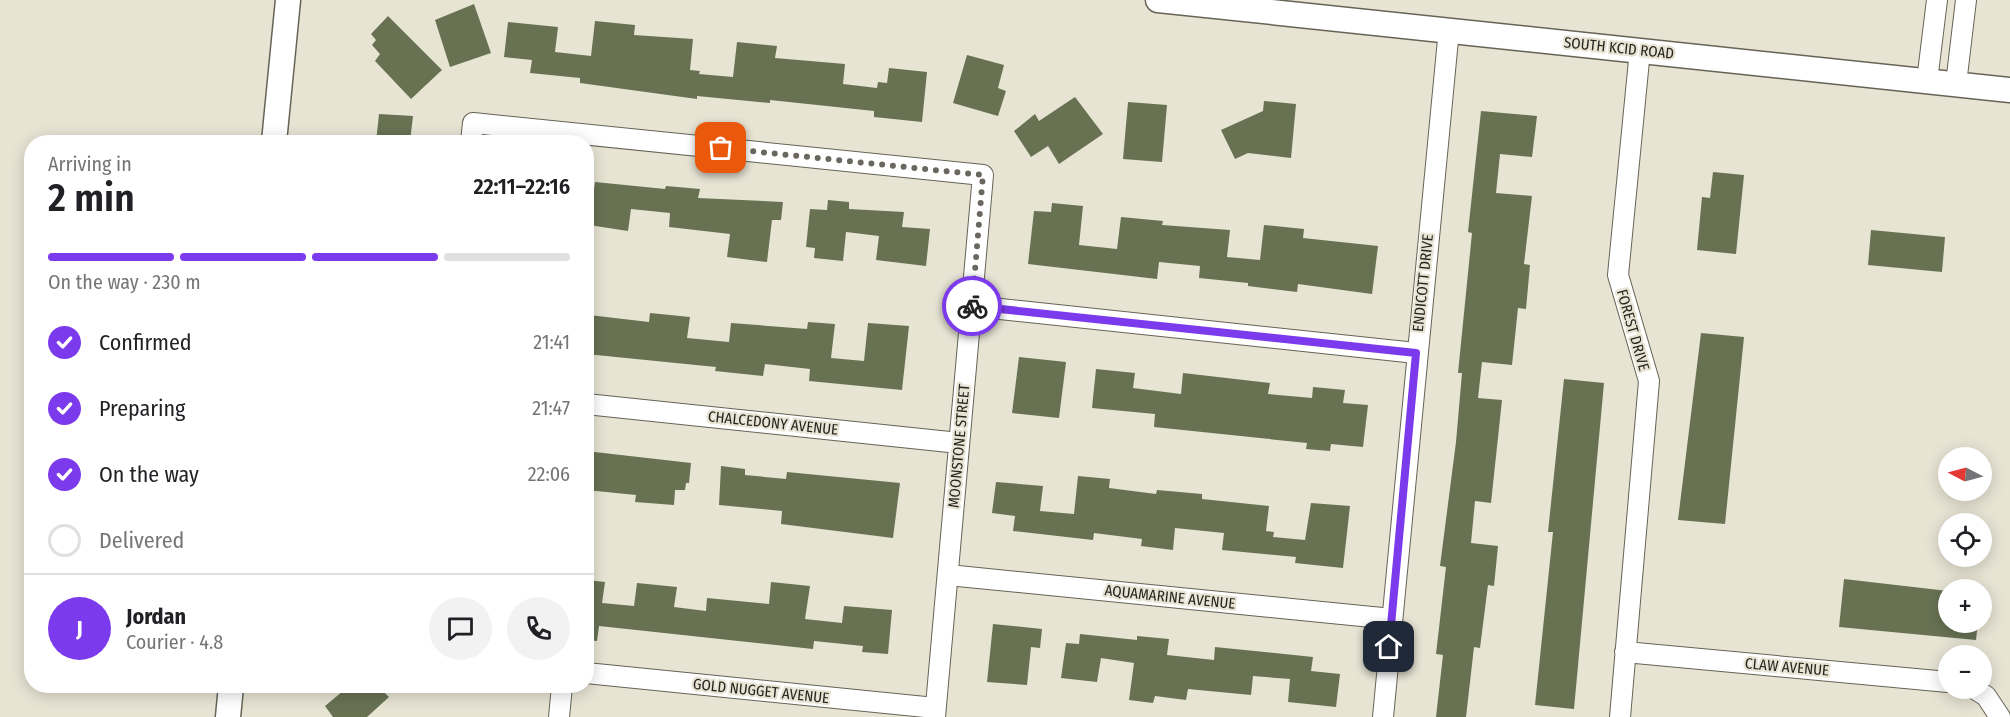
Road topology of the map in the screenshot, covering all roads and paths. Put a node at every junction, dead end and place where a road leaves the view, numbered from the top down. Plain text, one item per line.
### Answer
1 (288, 0) edge
2 (1160, 0) edge
3 (1937, 0) edge
4 (1966, 0) edge
5 (1449, 29) junction
6 (1640, 50) junction
7 (1927, 81) junction
8 (1956, 84) junction
9 (2010, 90) edge
10 (472, 133) edge
11 (275, 135) edge
12 (496, 135) edge
13 (594, 143) edge
14 (972, 306) junction
15 (1416, 353) junction
16 (594, 405) edge
17 (959, 443) junction
18 (948, 575) junction
19 (1392, 619) junction
20 (1625, 652) junction
21 (594, 674) edge
22 (1938, 681) edge
23 (230, 693) edge
24 (561, 693) edge
25 (1986, 699) edge
26 (935, 712) edge
27 (228, 717) edge
28 (559, 717) edge
29 (1383, 717) edge
30 (1620, 717) edge
31 (2000, 717) edge

1 - 11 street
2 - 5 street, SOUTH KCID ROAD
3 - 7 street
4 - 8 street
5 - 6 street, SOUTH KCID ROAD
5 - 15 street, ENDICOTT DRIVE
6 - 7 street, SOUTH KCID ROAD
6 - 20 street, FOREST DRIVE
7 - 8 street, SOUTH KCID ROAD
8 - 9 street, SOUTH KCID ROAD
10 - 12 street, MOONSTONE STREET
13 - 14 street, MOONSTONE STREET
14 - 15 street
14 - 17 street, MOONSTONE STREET
15 - 19 street, ENDICOTT DRIVE
16 - 17 street, CHALCEDONY AVENUE
17 - 18 street, MOONSTONE STREET
18 - 19 street, AQUAMARINE AVENUE
18 - 26 street, MOONSTONE STREET
19 - 29 street, ENDICOTT DRIVE
20 - 22 street, CLAW AVENUE
20 - 30 street, FOREST DRIVE
21 - 26 street, GOLD NUGGET AVENUE
23 - 27 street
24 - 28 street
25 - 31 street

